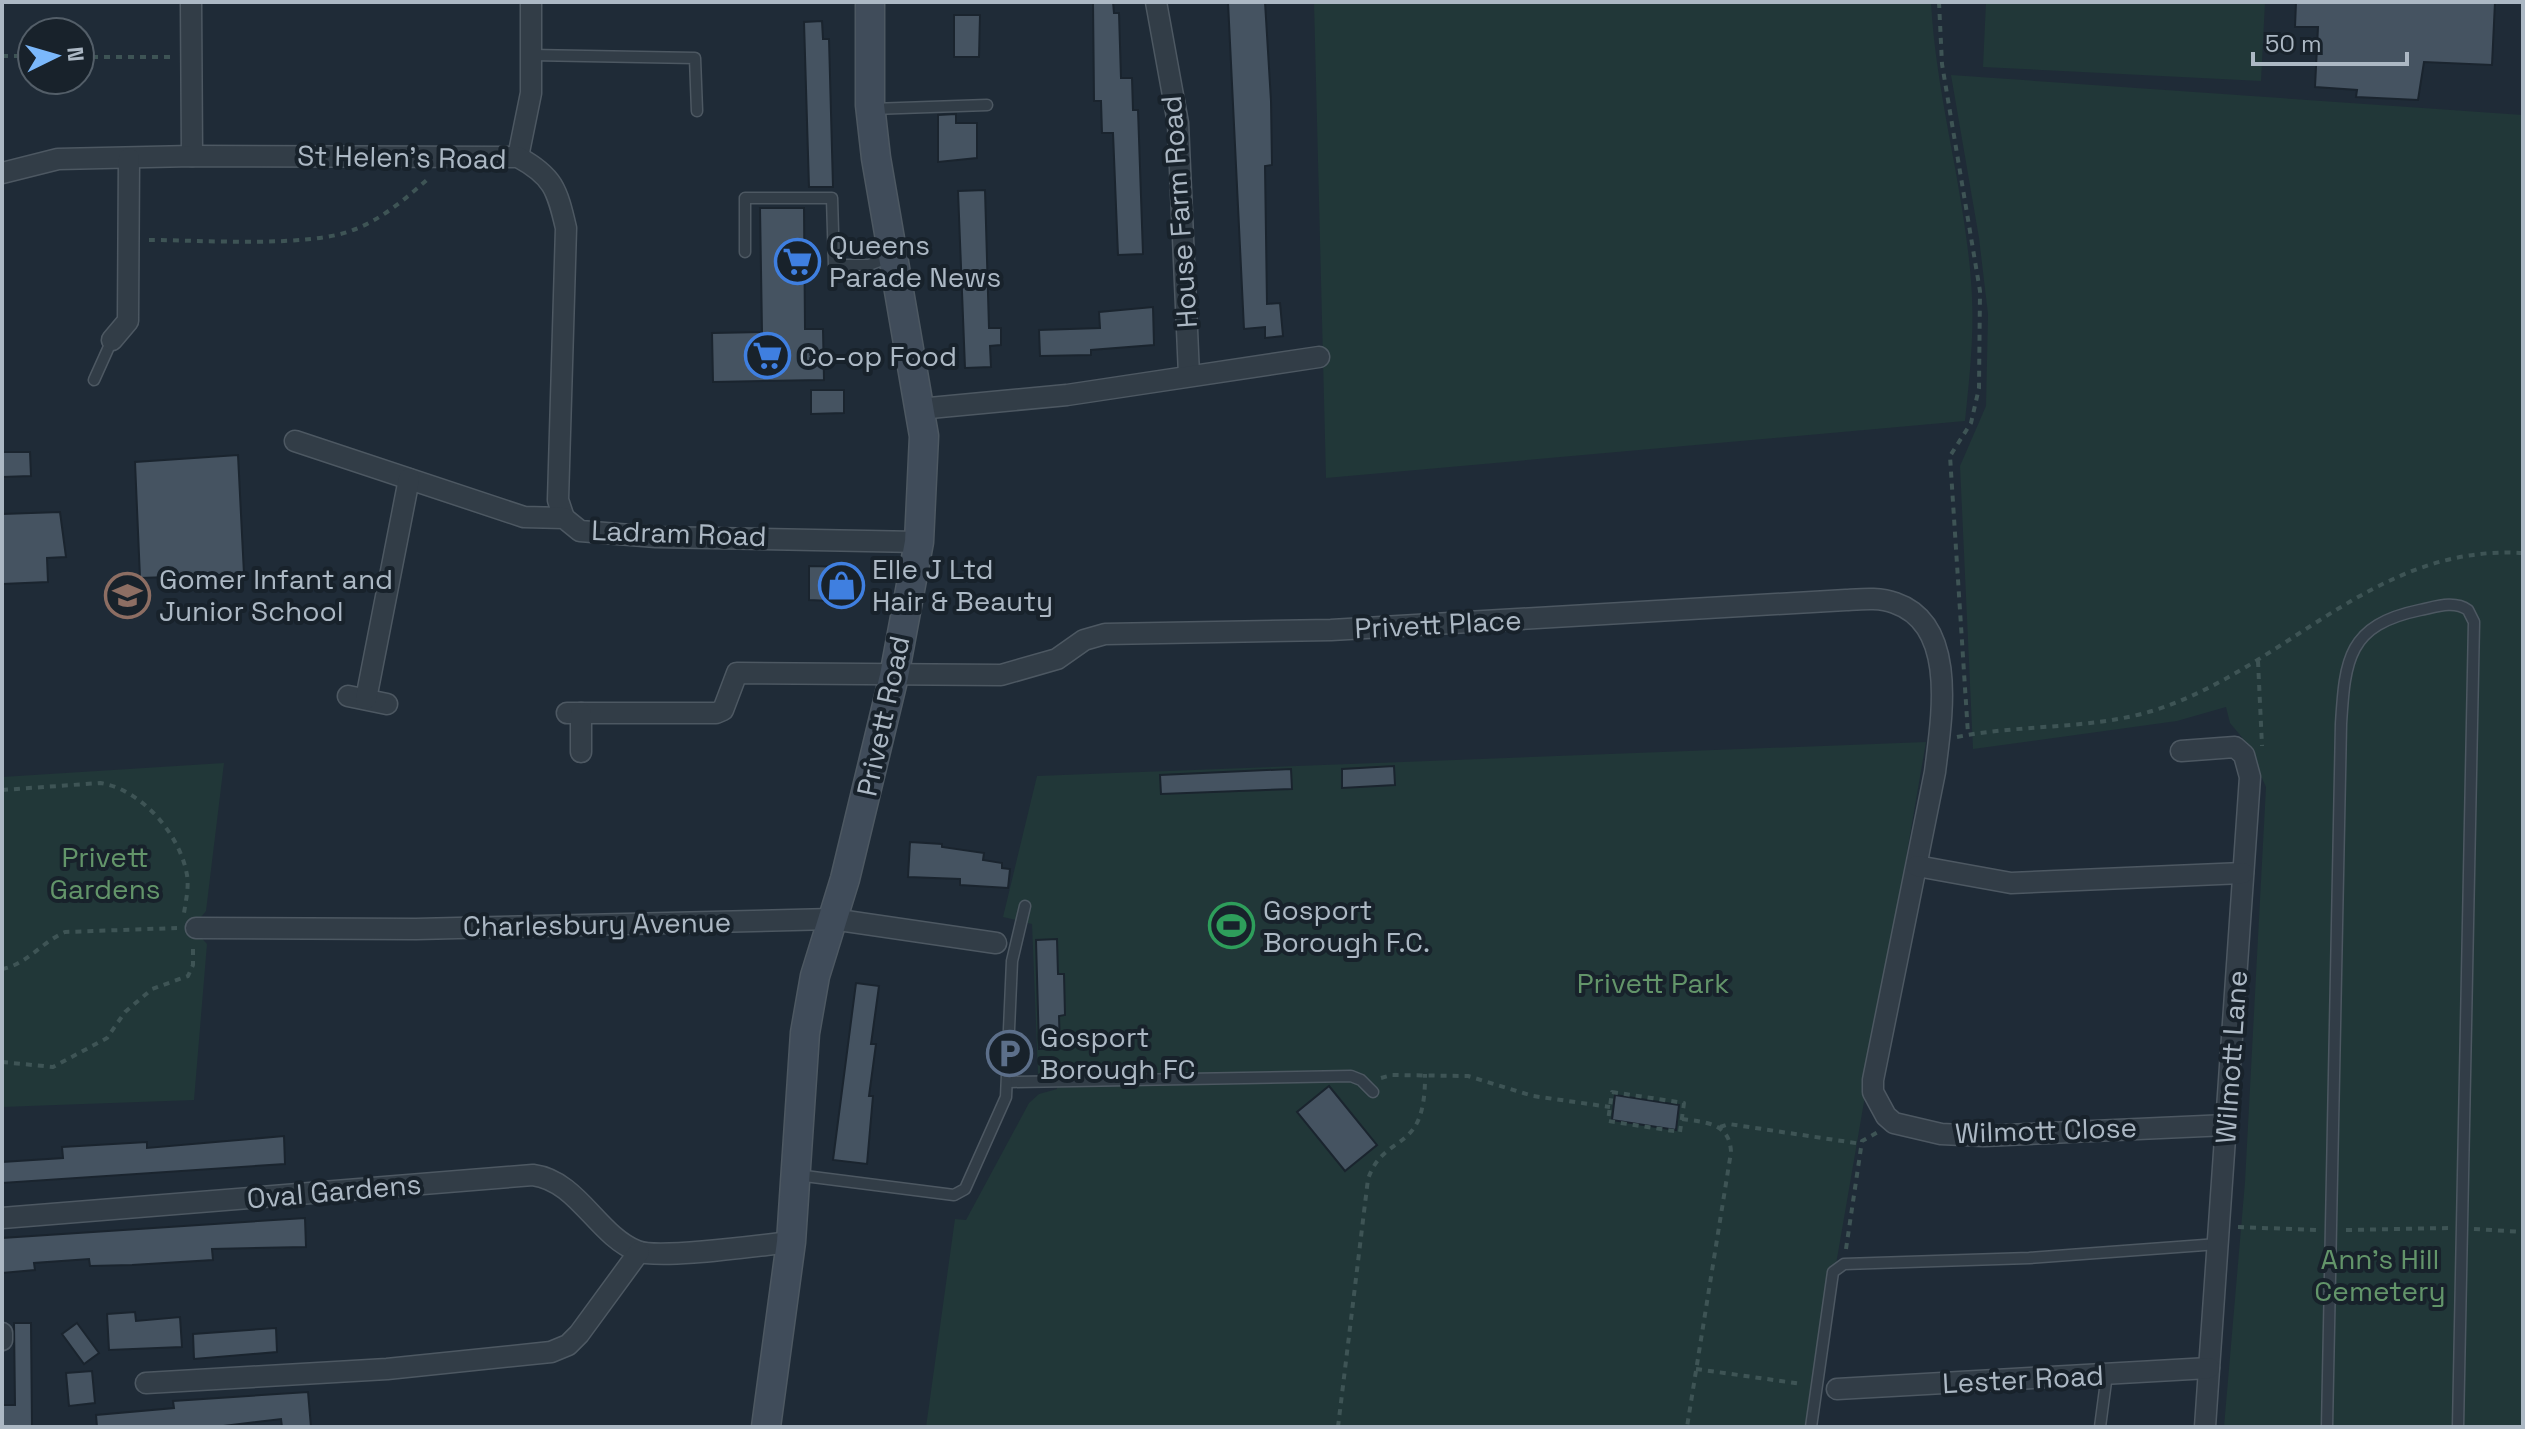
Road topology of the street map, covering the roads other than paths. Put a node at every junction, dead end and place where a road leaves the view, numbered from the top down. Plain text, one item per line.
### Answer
1 (191, 2) edge
2 (531, 2) edge
3 (870, 2) edge
4 (1156, 2) edge
5 (531, 55) junction
6 (987, 105) dead end
7 (870, 109) junction
8 (697, 111) dead end
9 (192, 156) junction
10 (518, 157) junction
11 (129, 158) junction
12 (2, 173) edge
13 (745, 252) dead end
14 (892, 256) junction
15 (112, 340) joint
16 (1319, 357) dead end
17 (1189, 375) junction
18 (94, 380) dead end
19 (919, 409) junction
20 (304, 449) dead end
21 (409, 479) junction
22 (564, 518) junction
23 (919, 542) junction
24 (894, 676) junction
25 (387, 704) dead end
26 (2181, 751) dead end
27 (581, 752) dead end
28 (1917, 866) junction
29 (2243, 873) junction
30 (1025, 906) dead end
31 (832, 919) junction
32 (189, 928) road end
33 (1005, 947) junction
34 (1009, 1082) junction
35 (1373, 1092) dead end
36 (2227, 1125) junction
37 (796, 1175) junction
38 (2, 1218) edge
39 (2219, 1235) junction
40 (791, 1242) junction
41 (639, 1252) junction
42 (2, 1333) edge
43 (2, 1340) edge
44 (2209, 1368) junction
45 (2107, 1374) junction
46 (146, 1383) dead end
47 (1817, 1386) junction
48 (1837, 1389) joint
49 (766, 1427) edge
50 (1811, 1427) edge
51 (2100, 1427) edge
52 (2205, 1427) edge
53 (2327, 1427) edge
54 (2458, 1427) edge

1 - 9 street
2 - 5 street
3 - 7 main road, Privett Road
4 - 17 street, House Farm Road
5 - 8 lane
5 - 10 street
6 - 7 lane
7 - 14 main road, Privett Road
9 - 10 street, St Helen's Road
9 - 11 street, St Helen's Road
10 - 22 street, St Helen's Road
11 - 12 street, St Helen's Road
11 - 15 street
13 - 14 lane
14 - 19 main road, Privett Road
15 - 18 lane
16 - 17 street
17 - 19 street
19 - 23 main road, Privett Road
20 - 21 street, Ladram Road
21 - 22 street, Ladram Road
21 - 25 street
22 - 23 street, Ladram Road
23 - 24 main road, Privett Road
24 - 27 street, Privett Place
24 - 28 street, Privett Place
24 - 31 main road, Privett Road
26 - 29 street, Wilmott Lane
28 - 29 street
28 - 36 street, Wilmott Close
29 - 36 street, Wilmott Lane
30 - 33 lane
31 - 32 street, Charlesbury Avenue
31 - 33 street, Charlesbury Avenue
31 - 37 main road, Privett Road
33 - 34 lane
34 - 35 lane
34 - 37 lane
36 - 39 street, Wilmott Lane
37 - 40 main road, Privett Road
38 - 41 street, Oval Gardens
39 - 44 street, Wilmott Lane
39 - 47 lane
40 - 41 street
40 - 49 main road, Privett Road
41 - 46 street
42 - 43 street
44 - 45 street, Lester Road
44 - 52 street, Wilmott Lane
45 - 48 street, Lester Road
45 - 51 lane
47 - 48 lane
47 - 50 lane
53 - 54 lane

